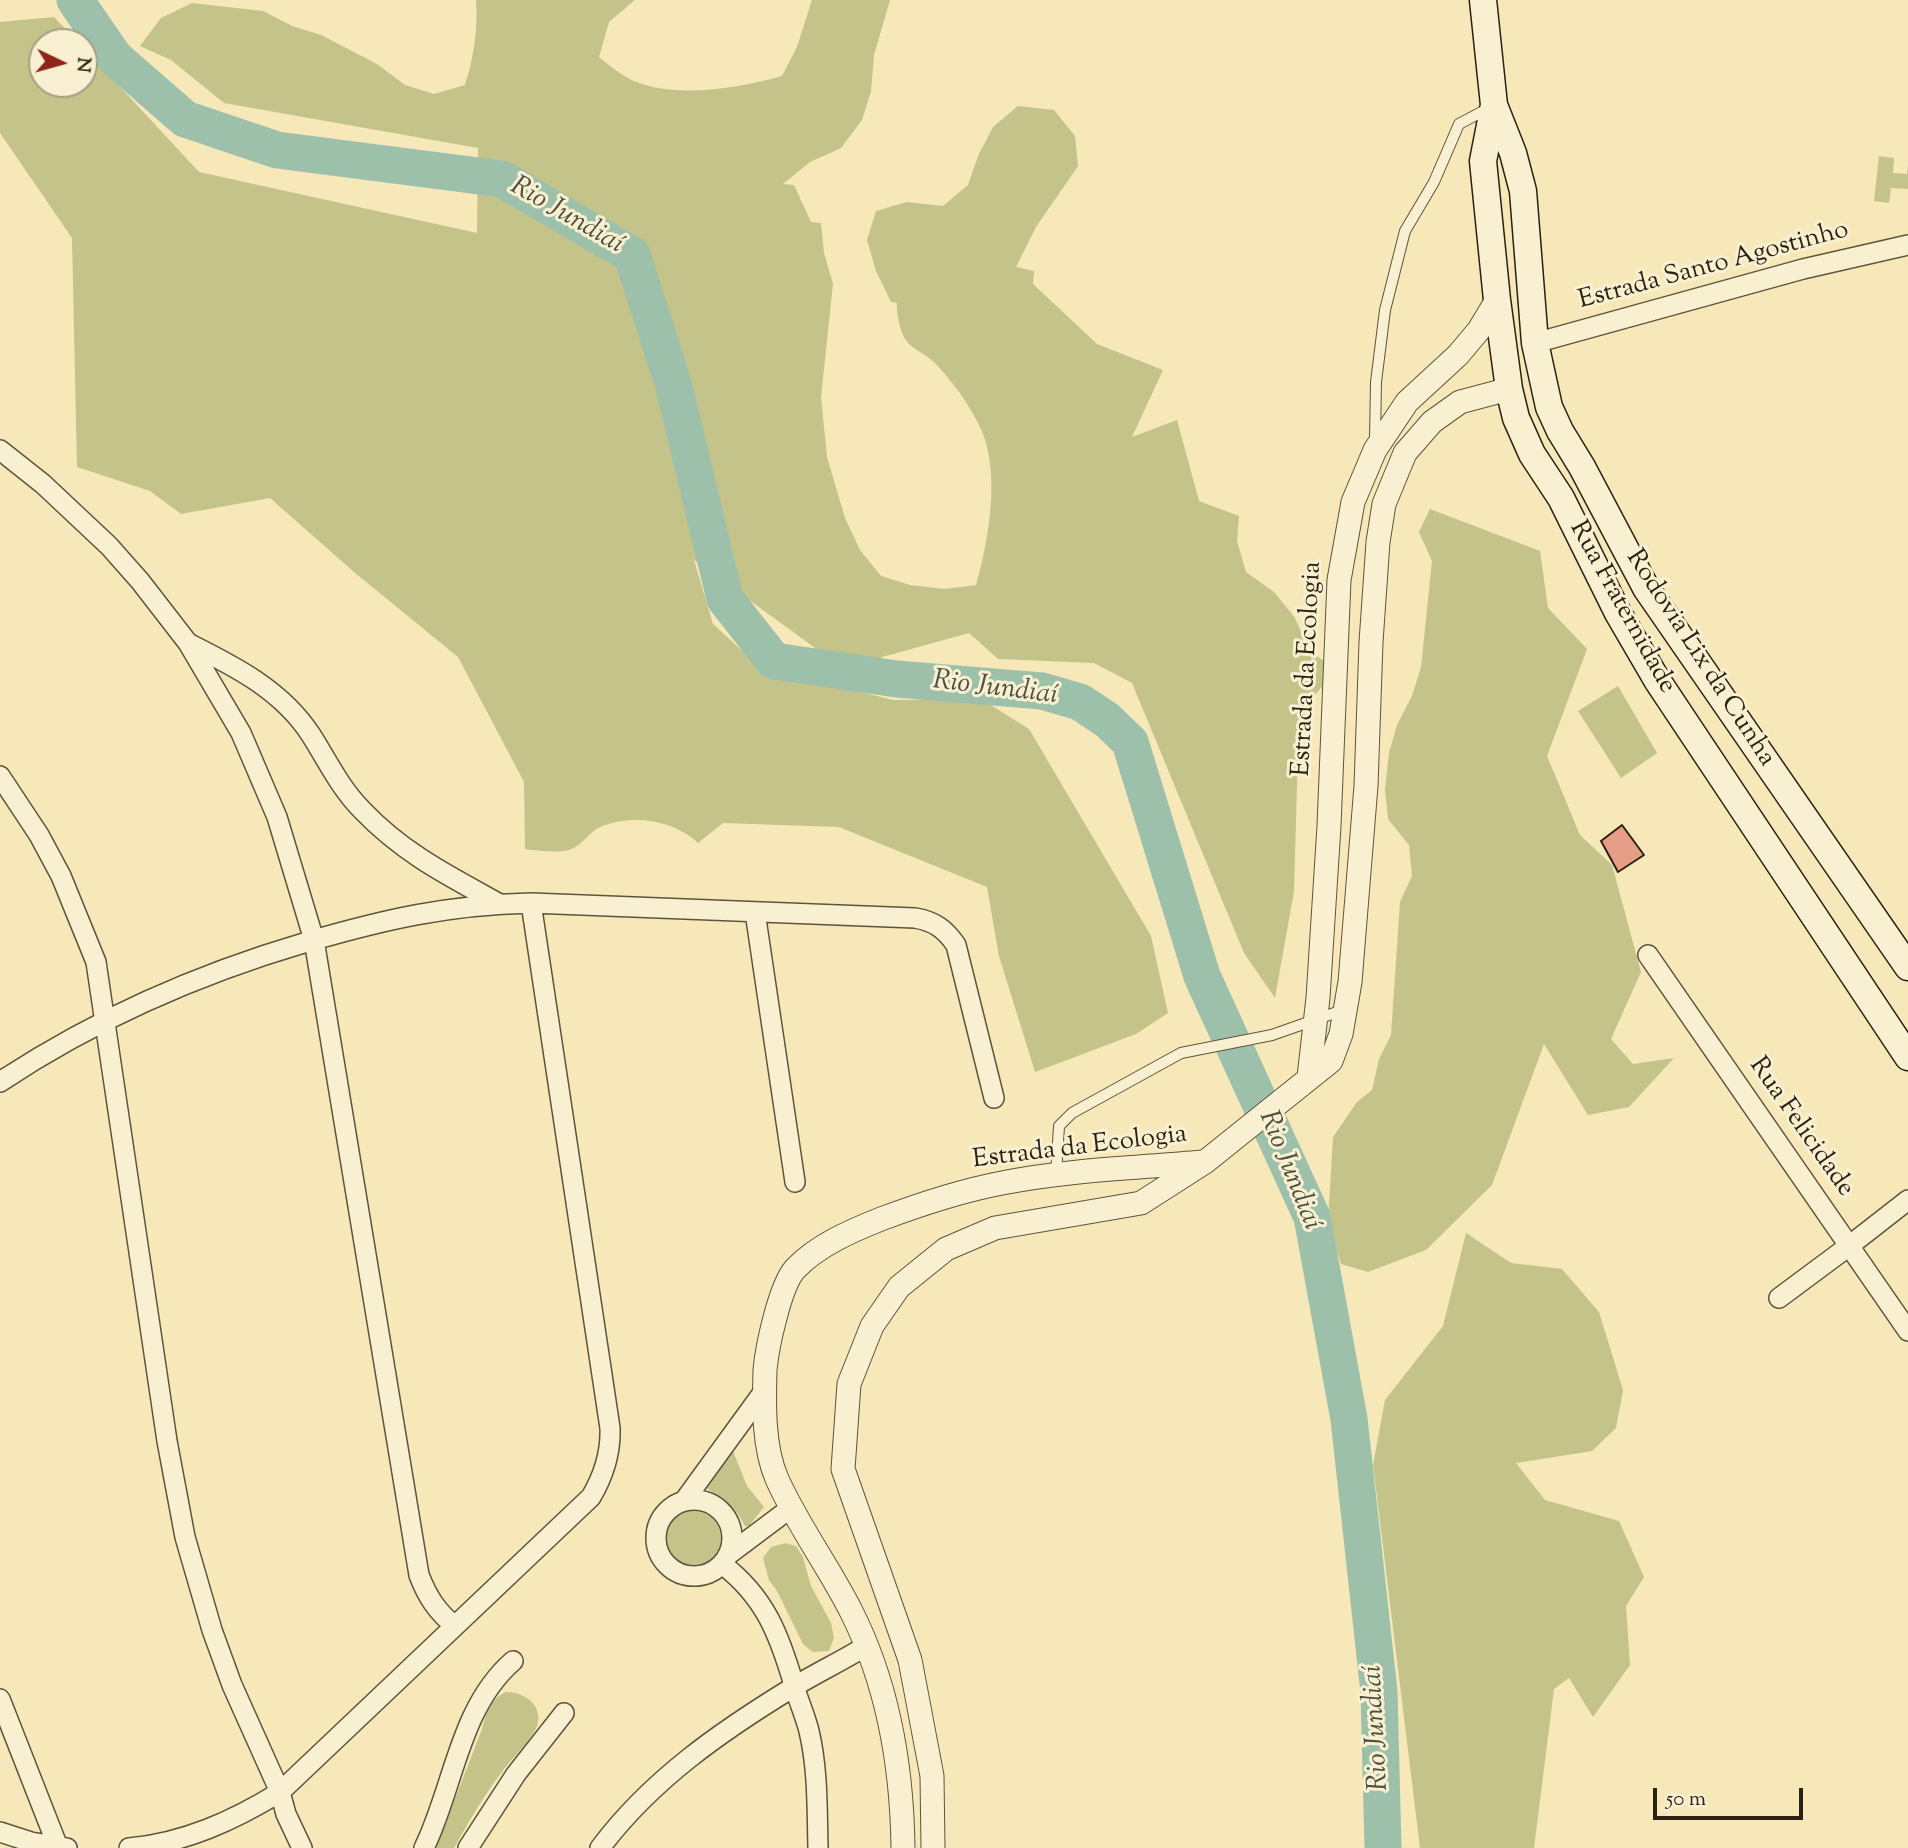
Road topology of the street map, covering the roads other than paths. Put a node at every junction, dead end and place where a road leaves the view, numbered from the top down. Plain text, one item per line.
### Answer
1 (1483, 0) edge
2 (1494, 106) junction
3 (1908, 245) edge
4 (1497, 300) junction
5 (1535, 343) junction
6 (1509, 389) junction
7 (0, 450) edge
8 (1375, 450) junction
9 (187, 643) junction
10 (0, 776) edge
11 (531, 903) junction
12 (499, 904) junction
13 (755, 912) junction
14 (314, 940) junction
15 (1648, 956) dead end
16 (1908, 967) edge
17 (1345, 1010) junction
18 (1316, 1020) junction
19 (105, 1021) junction
20 (1908, 1057) edge
21 (1309, 1077) junction
22 (0, 1082) edge
23 (994, 1098) dead end
24 (1205, 1162) junction
25 (1056, 1176) junction
26 (795, 1182) dead end
27 (1908, 1200) edge
28 (1849, 1247) junction
29 (1779, 1298) dead end
30 (1908, 1331) edge
31 (764, 1391) junction
32 (684, 1501) junction
33 (792, 1507) junction
34 (725, 1559) junction
35 (455, 1626) junction
36 (866, 1646) junction
37 (513, 1661) dead end
38 (794, 1686) junction
39 (0, 1699) edge
40 (564, 1713) dead end
41 (280, 1791) junction
42 (0, 1832) edge
43 (63, 1847) edge
44 (129, 1848) edge
45 (303, 1848) edge
46 (424, 1848) edge
47 (468, 1848) edge
48 (600, 1848) edge
49 (818, 1848) edge
50 (904, 1848) edge
51 (933, 1848) edge

1 - 2 main road, Rodovia Lix da Cunha
2 - 4 main road, Rua Fraternidade
2 - 5 main road, Rodovia Lix da Cunha
2 - 8 lane
3 - 5 street, Estrada Santo Agostinho
4 - 5 main road
4 - 6 main road, Rua Fraternidade
4 - 8 street, Estrada da Ecologia
5 - 6 main road
5 - 16 main road, Rodovia Lix da Cunha
6 - 17 street
6 - 20 main road, Rua Fraternidade
7 - 9 street
8 - 18 street, Estrada da Ecologia
9 - 12 street
9 - 14 street
10 - 19 street
11 - 12 street
11 - 13 street
11 - 35 street
12 - 14 street
13 - 23 street
13 - 26 street
14 - 19 street
14 - 35 street
15 - 28 street, Rua Felicidade
17 - 18 lane
17 - 21 street
18 - 21 street, Estrada da Ecologia
18 - 25 lane
19 - 22 street
19 - 41 street
21 - 24 street
24 - 25 street, Estrada da Ecologia
24 - 51 street, Estrada da Ecologia
25 - 31 street, Estrada da Ecologia
27 - 28 street
28 - 29 street
28 - 30 street, Rua Felicidade
31 - 32 street
31 - 33 street, Estrada da Ecologia
32 - 34 street
32 - 34 street
33 - 34 street
33 - 36 street, Estrada da Ecologia
34 - 38 street
35 - 41 street
36 - 38 street
36 - 50 street, Estrada da Ecologia
37 - 46 street
38 - 48 street
38 - 49 street
39 - 43 street
40 - 47 street
41 - 44 street
41 - 45 street
42 - 43 street

